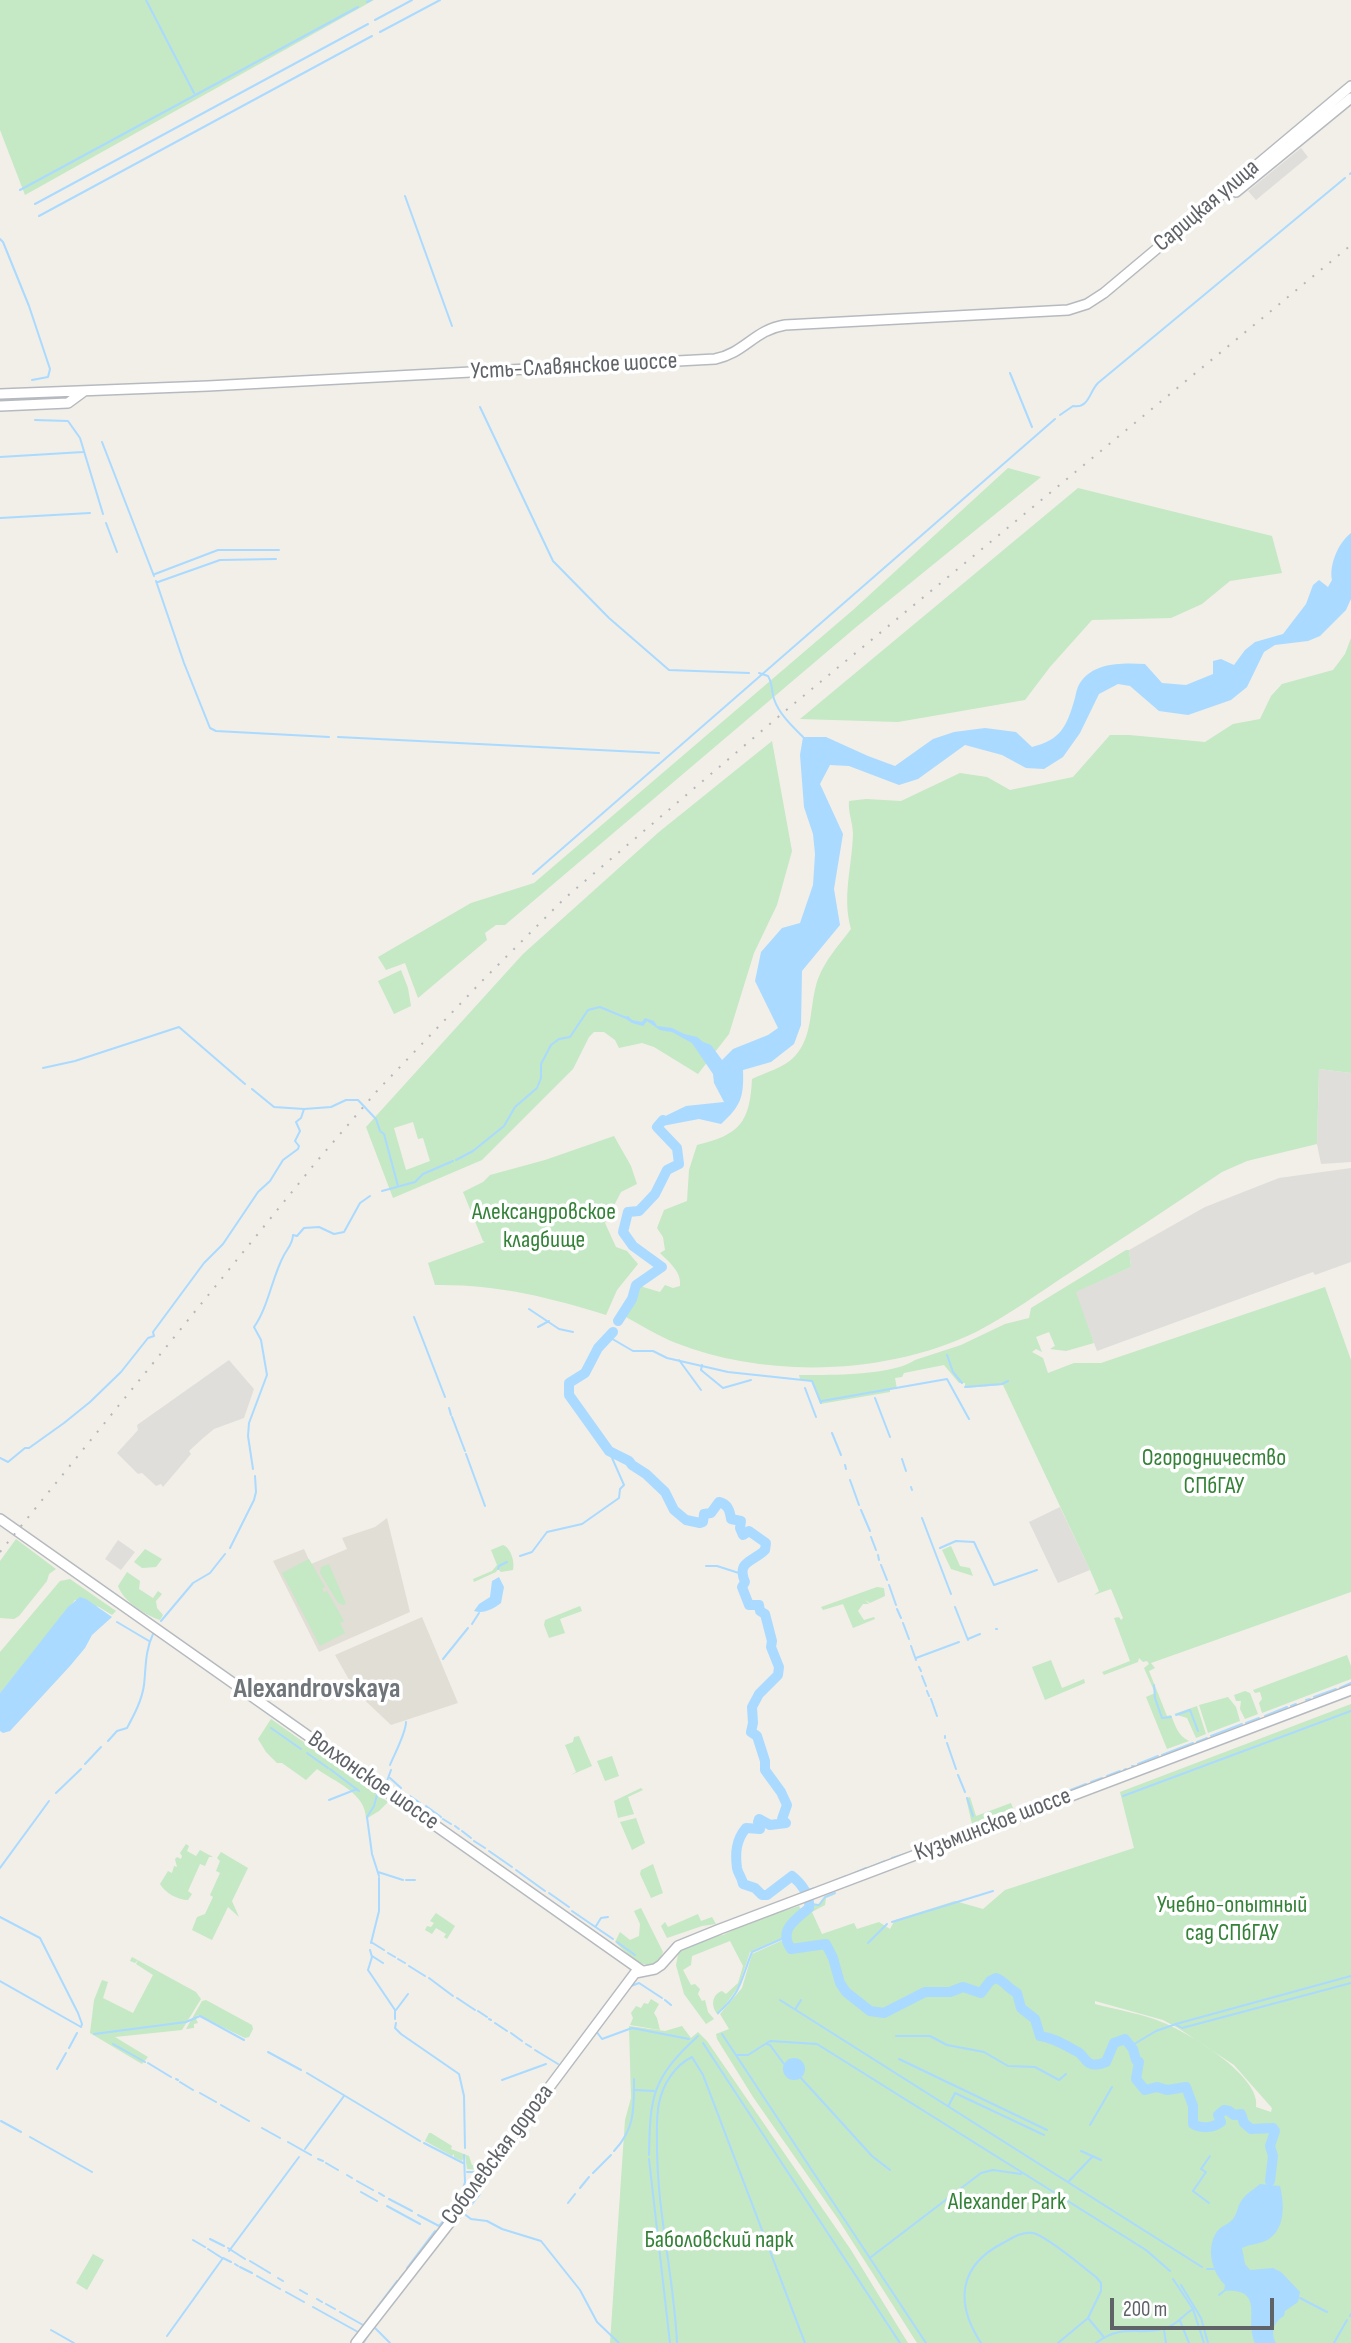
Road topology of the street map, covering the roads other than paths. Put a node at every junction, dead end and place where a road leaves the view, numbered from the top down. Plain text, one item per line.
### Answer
1 (1351, 86) edge
2 (1351, 98) edge
3 (1231, 191) junction
4 (1055, 311) joint
5 (84, 390) junction
6 (0, 394) edge
7 (0, 406) edge
8 (0, 1519) edge
9 (1351, 1690) edge
10 (642, 1971) junction
11 (356, 2343) edge

1 - 3 street, Сарицкая улица
2 - 3 street, Сарицкая улица
3 - 4 street, Сарицкая улица
4 - 5 street, Усть-Славянское шоссе
5 - 6 street, Усть-Славянское шоссе
5 - 7 street, Усть-Славянское шоссе
8 - 10 street, Волхонское шоссе
9 - 10 street, Кузьминское шоссе
10 - 11 street, Соболевская дорога

